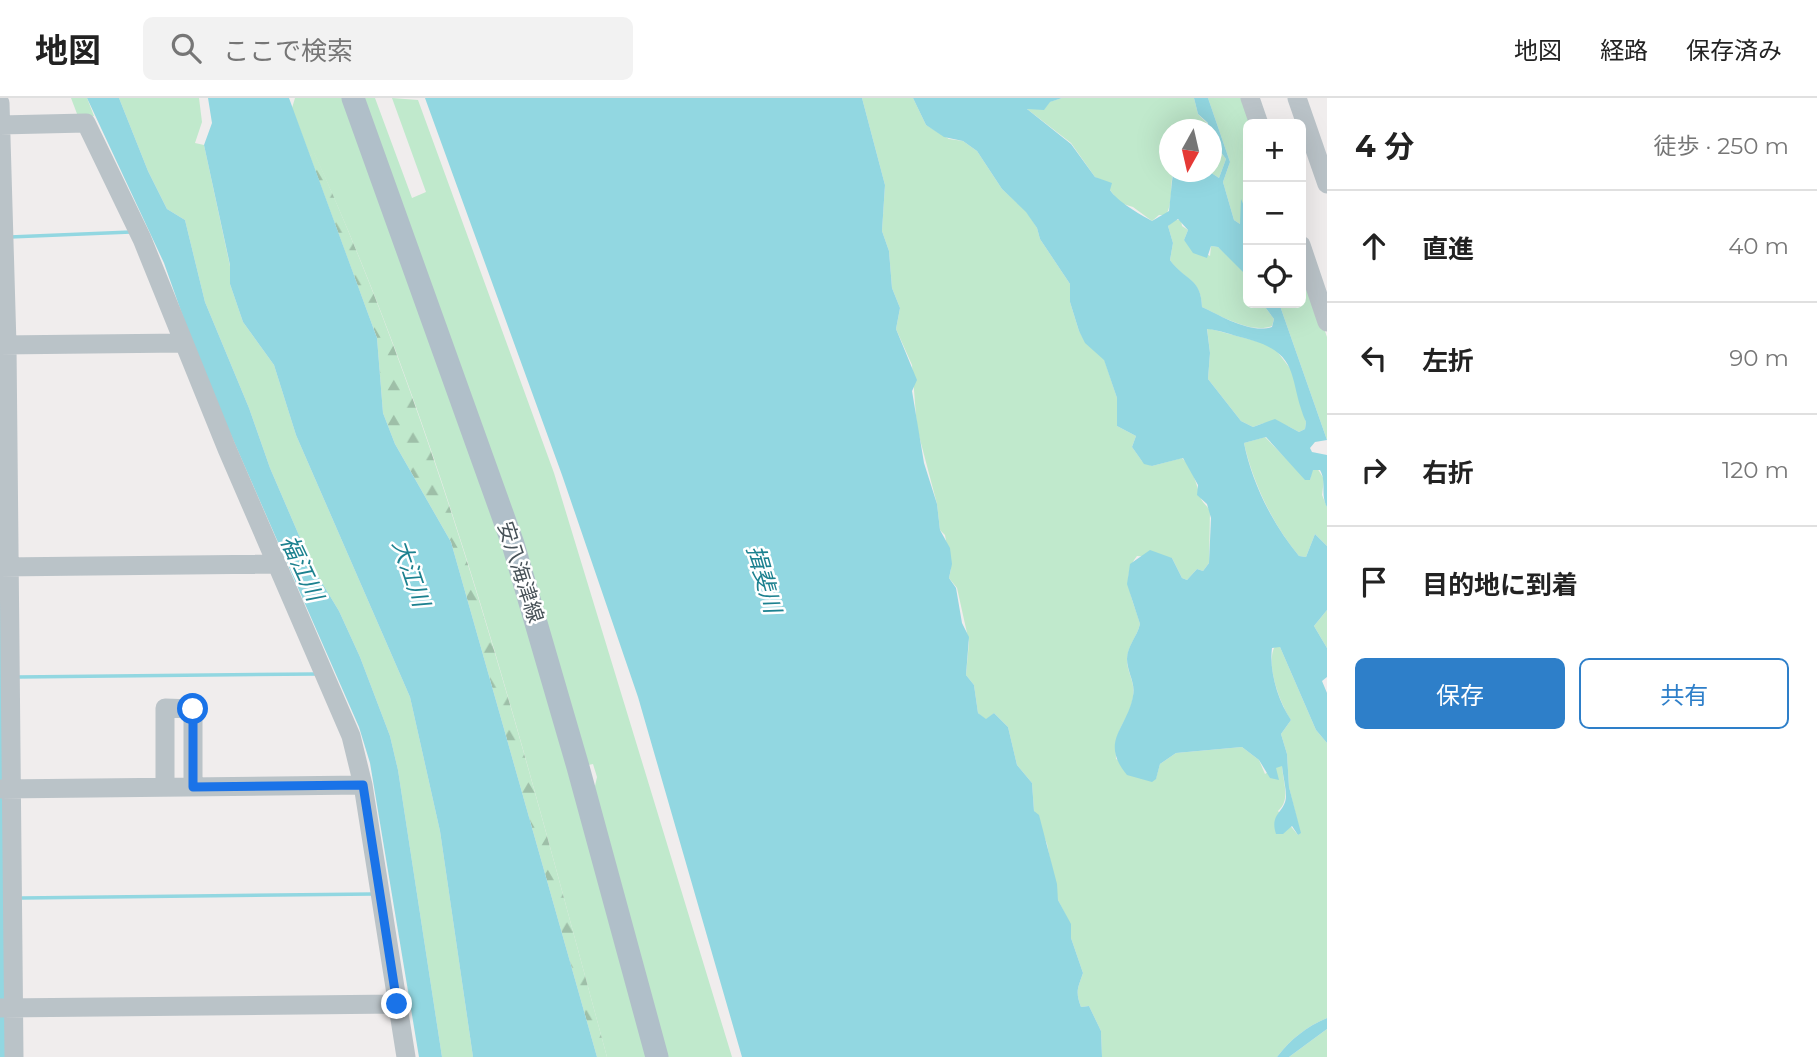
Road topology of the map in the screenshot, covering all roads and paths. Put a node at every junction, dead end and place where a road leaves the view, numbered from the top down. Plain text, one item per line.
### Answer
1 (353, 98) edge
2 (1250, 98) edge
3 (1297, 98) edge
4 (0, 103) edge
5 (1257, 119) edge
6 (1, 125) edge
7 (1327, 184) edge
8 (1306, 260) edge
9 (1327, 321) edge
10 (183, 343) junction
11 (3, 345) edge
12 (276, 564) junction
13 (5, 567) edge
14 (363, 785) junction
15 (165, 787) junction
16 (193, 787) junction
17 (6, 789) edge
18 (397, 1004) junction
19 (8, 1008) edge
20 (14, 1057) edge
21 (406, 1057) edge
22 (657, 1057) edge

1 - 22 main road, 安八海津線
2 - 5 street
3 - 7 street
4 - 6 street
6 - 10 street
6 - 11 street
8 - 9 street
10 - 11 street
10 - 12 street
11 - 13 street
12 - 13 street
12 - 14 street
13 - 17 street
14 - 16 street
14 - 18 street
15 - 16 street
15 - 16 street
15 - 17 street
17 - 19 street
18 - 19 street
18 - 21 street
19 - 20 street

